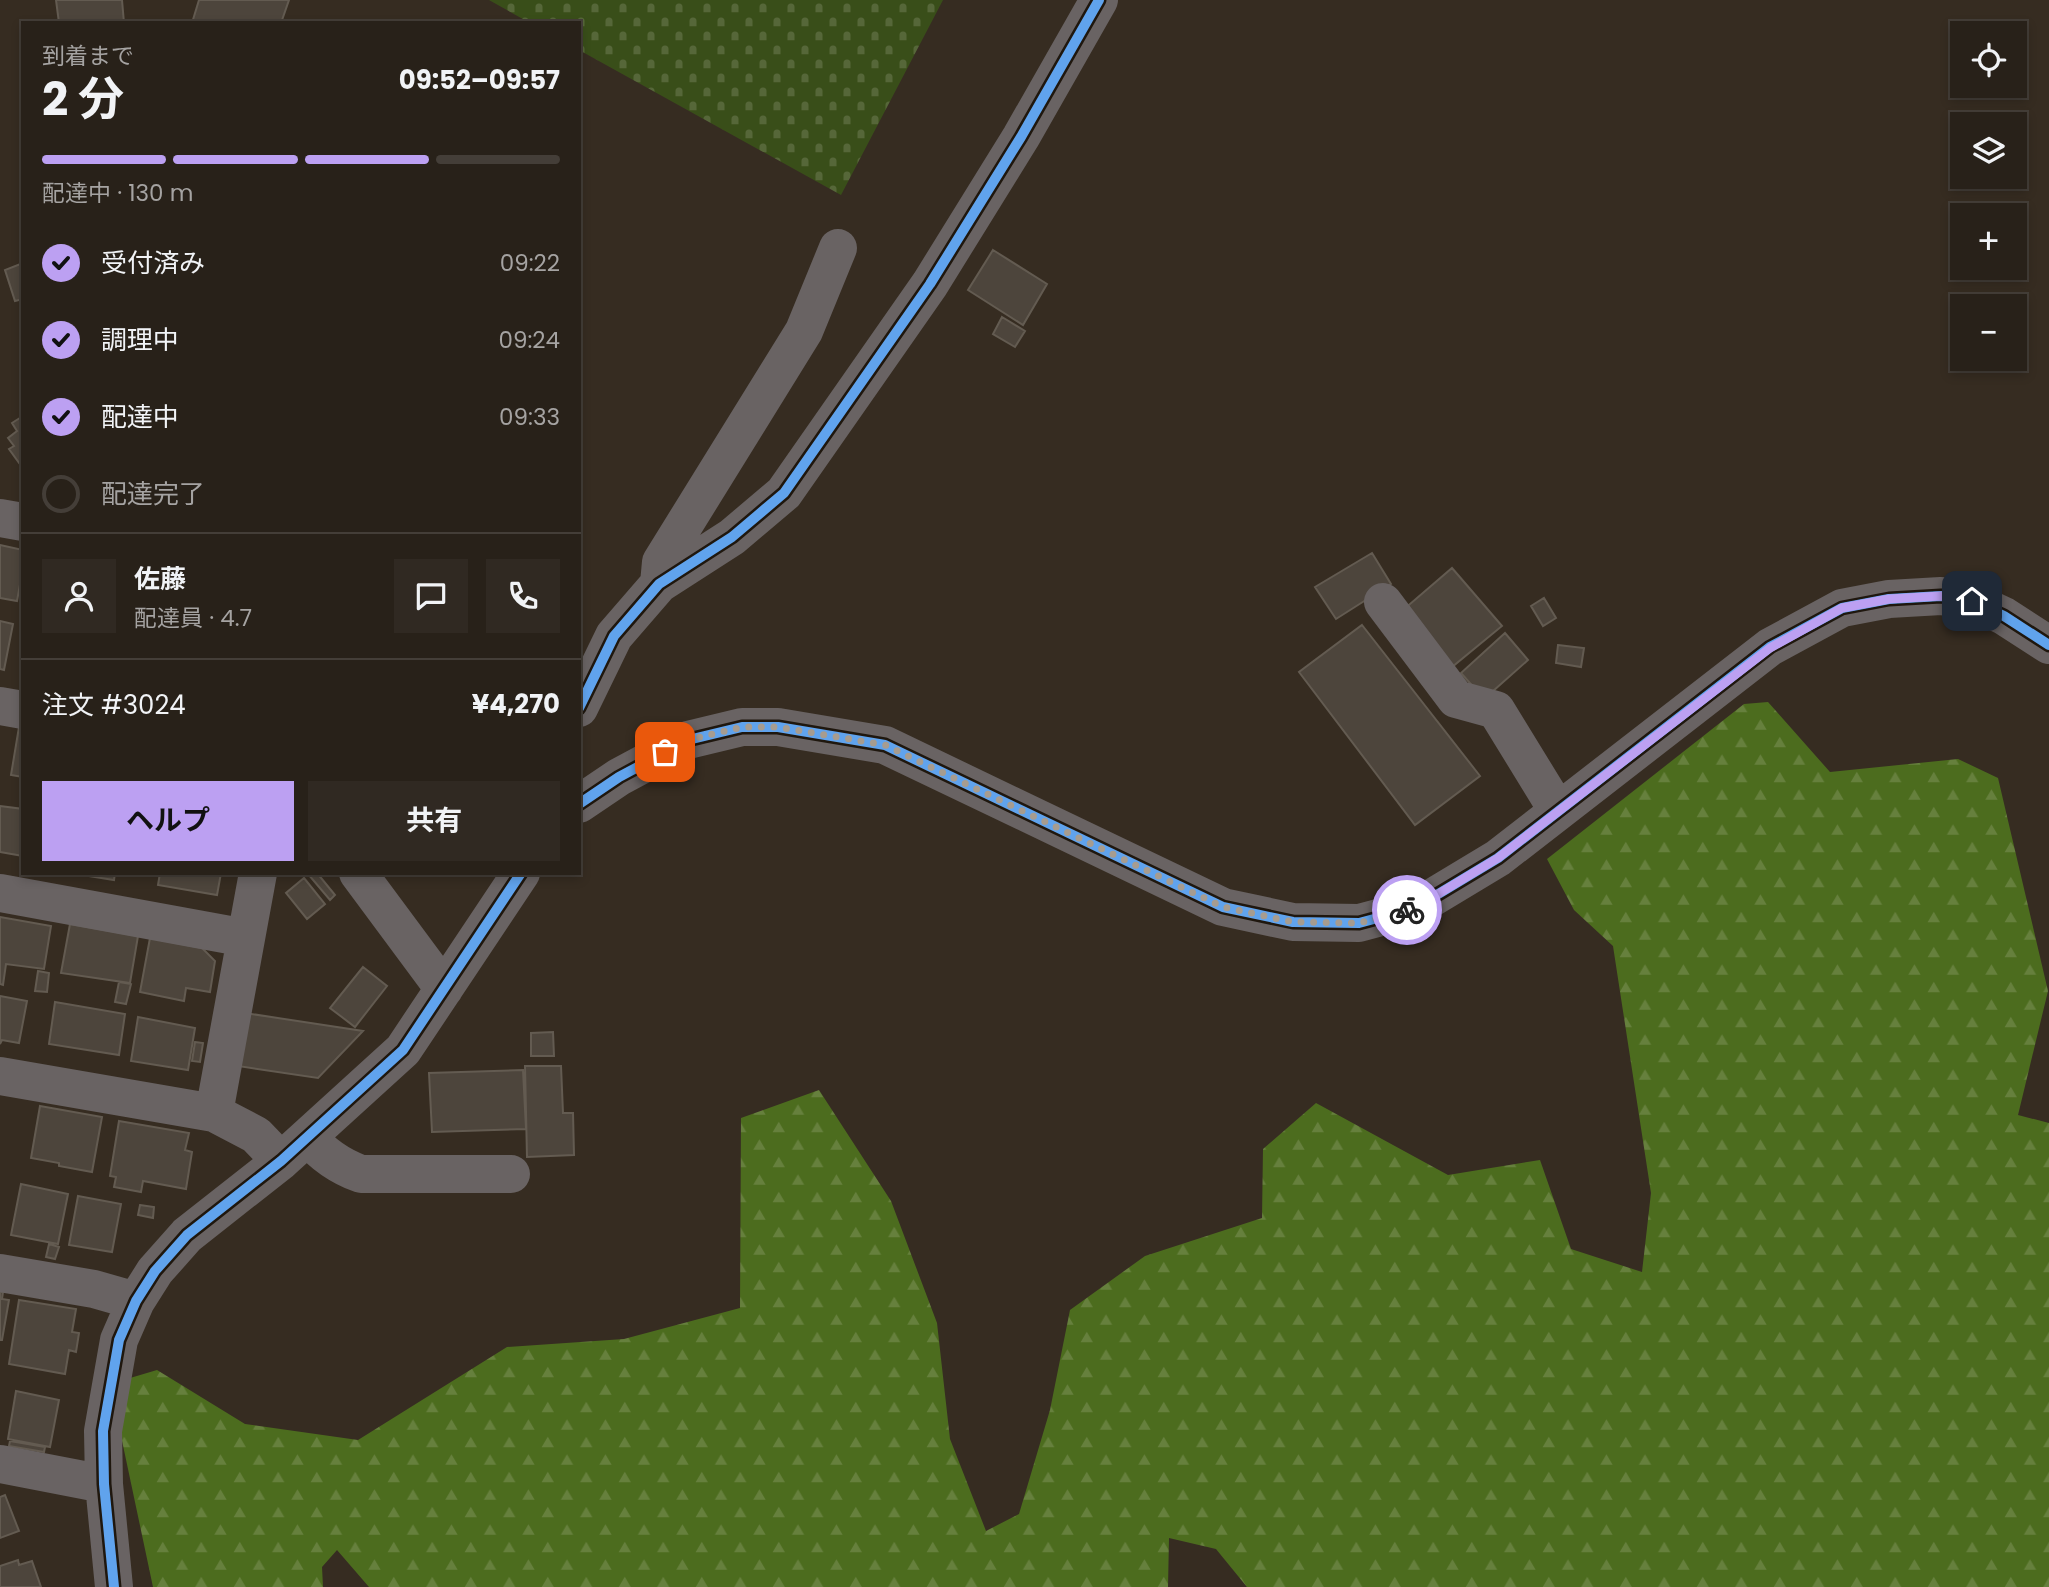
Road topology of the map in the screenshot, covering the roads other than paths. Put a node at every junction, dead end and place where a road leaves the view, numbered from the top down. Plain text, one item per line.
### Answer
1 (1100, 0) edge
2 (838, 248) dead end
3 (0, 518) edge
4 (21, 522) edge
5 (659, 583) junction
6 (1383, 602) dead end
7 (2049, 645) edge
8 (581, 704) edge
9 (0, 706) edge
10 (21, 710) edge
11 (581, 803) edge
12 (1559, 811) junction
13 (258, 875) edge
14 (360, 875) edge
15 (520, 875) edge
16 (0, 894) edge
17 (246, 939) junction
18 (444, 989) junction
19 (0, 1076) edge
20 (214, 1113) junction
21 (295, 1149) junction
22 (511, 1174) dead end
23 (0, 1273) edge
24 (136, 1300) junction
25 (0, 1464) edge
26 (104, 1484) junction
27 (114, 1587) edge

1 - 5 street
2 - 5 street
3 - 4 street
5 - 8 street
6 - 12 street
7 - 12 street
9 - 10 street
11 - 12 street
13 - 17 street
14 - 18 street
15 - 18 street
16 - 17 street
17 - 20 street
18 - 21 street
19 - 20 street
20 - 21 street
21 - 22 street
21 - 24 street
23 - 24 street
24 - 26 street
25 - 26 street
26 - 27 street

